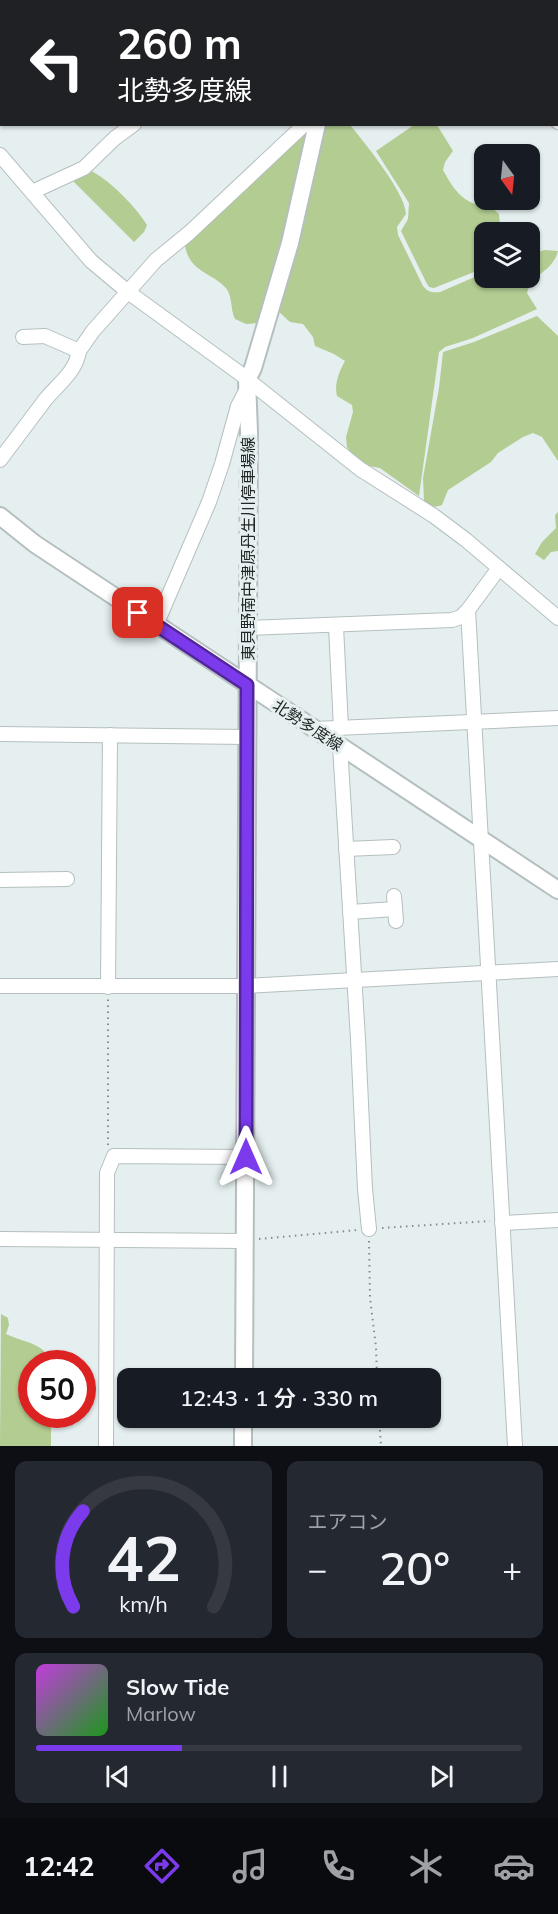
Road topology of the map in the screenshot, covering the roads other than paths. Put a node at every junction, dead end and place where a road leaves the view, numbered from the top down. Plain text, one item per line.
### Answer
1 (131, 126) edge
2 (303, 126) edge
3 (317, 126) edge
4 (0, 154) edge
5 (32, 192) junction
6 (128, 291) junction
7 (23, 338) dead end
8 (79, 351) junction
9 (247, 384) junction
10 (0, 460) edge
11 (0, 516) edge
12 (499, 568) junction
13 (468, 610) junction
14 (558, 618) edge
15 (156, 625) junction
16 (336, 626) junction
17 (247, 628) junction
18 (247, 685) junction
19 (558, 718) edge
20 (474, 722) junction
21 (341, 728) junction
22 (314, 729) junction
23 (0, 734) edge
24 (110, 735) junction
25 (247, 737) junction
26 (340, 746) junction
27 (480, 838) junction
28 (393, 847) dead end
29 (346, 849) junction
30 (67, 879) dead end
31 (0, 880) edge
32 (558, 890) edge
33 (395, 909) dead end
34 (350, 912) junction
35 (558, 969) edge
36 (487, 973) junction
37 (354, 980) junction
38 (0, 986) edge
39 (246, 986) junction
40 (108, 987) junction
41 (246, 1157) junction
42 (558, 1220) edge
43 (502, 1223) junction
44 (369, 1229) road end
45 (0, 1239) edge
46 (106, 1239) junction
47 (244, 1241) junction
48 (244, 1368) edge
49 (243, 1428) edge
50 (106, 1446) edge
51 (243, 1446) edge
52 (515, 1446) edge

1 - 5 street
2 - 6 street
3 - 9 main road, 東貝野南中津原丹生川停車場線
4 - 5 street
5 - 6 street
6 - 8 street
6 - 9 street
7 - 8 street
8 - 10 street
9 - 12 street
9 - 15 street
9 - 17 main road, 東貝野南中津原丹生川停車場線
11 - 15 main road, 北勢多度線
12 - 13 street
12 - 14 street
13 - 16 street
13 - 20 street
15 - 18 main road, 北勢多度線
16 - 17 street
16 - 21 street
17 - 18 main road, 東貝野南中津原丹生川停車場線
18 - 22 main road, 北勢多度線
18 - 25 main road, 東貝野南中津原丹生川停車場線
19 - 20 street
20 - 21 street
20 - 27 street
21 - 22 street
22 - 26 main road, 北勢多度線
23 - 24 street
24 - 25 street
24 - 40 street
25 - 39 main road, 東貝野南中津原丹生川停車場線
26 - 27 main road, 北勢多度線
26 - 29 street
27 - 32 main road, 北勢多度線
27 - 36 street
28 - 29 street
29 - 34 street
30 - 31 street
33 - 34 street
34 - 37 street
35 - 36 street
36 - 37 street
36 - 43 street
37 - 39 street
37 - 44 street
38 - 40 street
39 - 40 street
39 - 41 main road, 東貝野南中津原丹生川停車場線
41 - 46 street
41 - 47 main road, 東貝野南中津原丹生川停車場線
42 - 43 street
43 - 52 street
45 - 46 street
46 - 47 street
46 - 50 street
47 - 48 main road, 東貝野南中津原丹生川停車場線
49 - 51 main road

